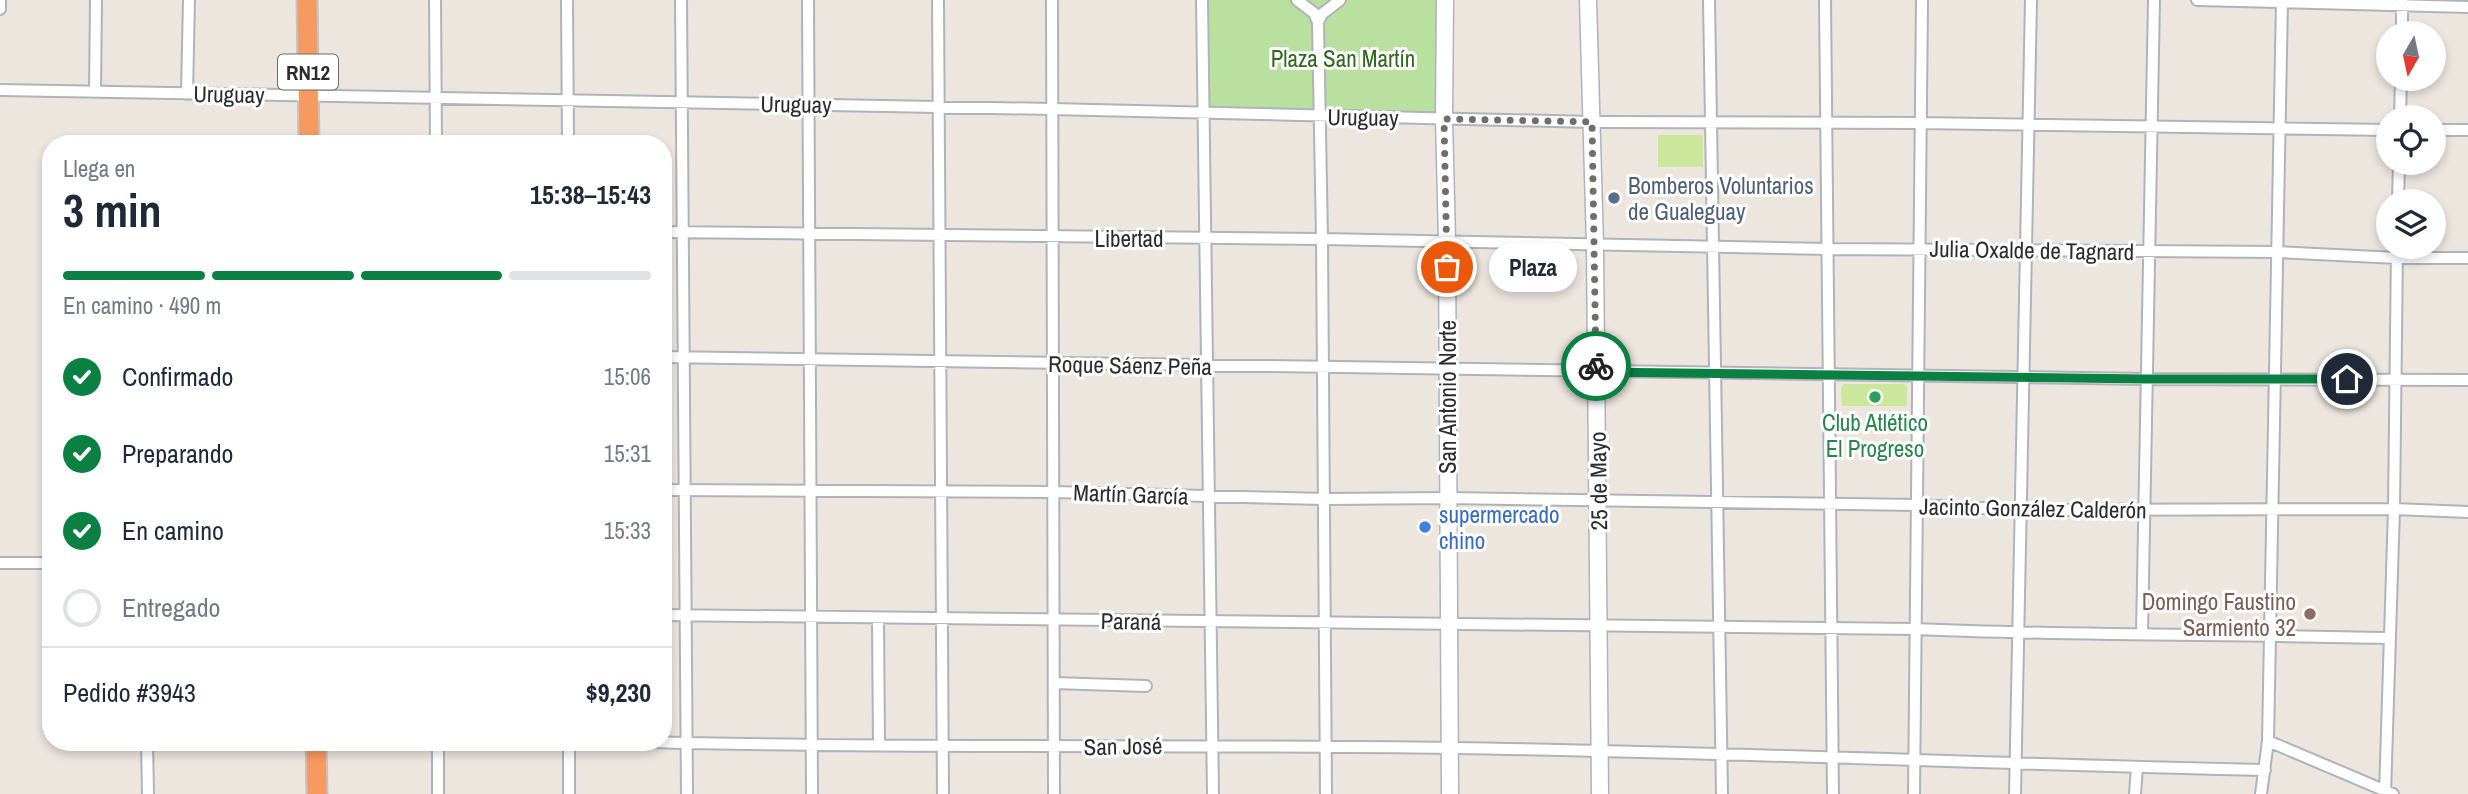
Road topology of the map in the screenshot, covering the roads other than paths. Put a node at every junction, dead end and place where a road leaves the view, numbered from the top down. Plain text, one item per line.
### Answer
1 (0, 0) edge
2 (96, 0) edge
3 (189, 0) edge
4 (307, 0) edge
5 (435, 0) edge
6 (567, 0) edge
7 (681, 0) edge
8 (808, 0) edge
9 (938, 0) edge
10 (1052, 0) edge
11 (1202, 0) edge
12 (1297, 0) edge
13 (1340, 0) edge
14 (1445, 0) edge
15 (1588, 0) edge
16 (1709, 0) edge
17 (1825, 0) edge
18 (1922, 0) edge
19 (2031, 0) edge
20 (2154, 0) edge
21 (2197, 0) edge
22 (2282, 2) edge
23 (2402, 3) edge
24 (2468, 7) edge
25 (0, 9) edge
26 (2402, 21) edge
27 (1318, 22) junction
28 (0, 90) edge
29 (94, 92) junction
30 (187, 93) junction
31 (308, 96) junction
32 (435, 98) junction
33 (568, 100) junction
34 (681, 102) junction
35 (809, 104) junction
36 (939, 107) junction
37 (1052, 108) junction
38 (1204, 113) junction
39 (1319, 117) junction
40 (1444, 119) junction
41 (1592, 122) junction
42 (1711, 123) junction
43 (1921, 123) junction
44 (1826, 124) junction
45 (2030, 125) junction
46 (2152, 126) junction
47 (2280, 128) junction
48 (2376, 130) edge
49 (2446, 130) edge
50 (2468, 130) edge
51 (309, 135) edge
52 (436, 135) edge
53 (568, 135) edge
54 (672, 232) edge
55 (682, 232) junction
56 (809, 234) junction
57 (940, 236) junction
58 (1052, 238) junction
59 (1205, 239) junction
60 (1322, 239) junction
61 (1447, 241) junction
62 (1595, 245) junction
63 (1713, 247) junction
64 (1920, 248) junction
65 (1828, 249) junction
66 (2028, 250) junction
67 (2278, 252) junction
68 (2376, 252) edge
69 (2150, 253) junction
70 (2446, 256) edge
71 (2468, 258) edge
72 (2397, 259) edge
73 (672, 357) edge
74 (683, 358) junction
75 (810, 360) junction
76 (940, 362) junction
77 (1053, 364) junction
78 (1207, 367) junction
79 (1321, 368) junction
80 (1447, 369) junction
81 (1596, 372) junction
82 (1715, 372) junction
83 (1828, 373) junction
84 (1918, 376) junction
85 (2023, 377) junction
86 (2147, 379) junction
87 (2276, 379) junction
88 (2395, 379) junction
89 (2468, 380) edge
90 (672, 490) edge
91 (684, 491) junction
92 (811, 491) junction
93 (941, 491) junction
94 (1053, 492) junction
95 (1209, 496) junction
96 (1448, 498) junction
97 (1323, 499) junction
98 (1599, 501) junction
99 (1717, 503) junction
100 (1830, 505) junction
101 (1917, 505) junction
102 (2394, 509) junction
103 (2021, 510) junction
104 (2144, 510) junction
105 (2273, 510) junction
106 (2468, 512) edge
107 (0, 563) edge
108 (42, 563) edge
109 (672, 615) edge
110 (685, 615) junction
111 (811, 617) junction
112 (878, 618) junction
113 (942, 618) junction
114 (1054, 620) junction
115 (1211, 622) junction
116 (1324, 623) junction
117 (1449, 625) junction
118 (1598, 627) junction
119 (1720, 628) junction
120 (1832, 629) junction
121 (1916, 629) junction
122 (2018, 633) junction
123 (2142, 633) junction
124 (2270, 635) junction
125 (2389, 638) junction
126 (1054, 683) junction
127 (1146, 685) dead end
128 (2268, 741) junction
129 (672, 743) edge
130 (686, 743) junction
131 (812, 744) junction
132 (879, 745) junction
133 (1212, 745) junction
134 (943, 746) junction
135 (1054, 747) junction
136 (1325, 748) junction
137 (1450, 748) junction
138 (147, 751) edge
139 (316, 751) edge
140 (438, 751) edge
141 (569, 751) edge
142 (1599, 751) junction
143 (1722, 756) junction
144 (1833, 759) junction
145 (1914, 759) junction
146 (2015, 765) junction
147 (2137, 767) junction
148 (2265, 770) junction
149 (2388, 793) edge
150 (148, 794) edge
151 (317, 794) edge
152 (438, 794) edge
153 (569, 794) edge
154 (687, 794) edge
155 (812, 794) edge
156 (943, 794) edge
157 (1054, 794) edge
158 (1213, 794) edge
159 (1326, 794) edge
160 (1450, 794) edge
161 (1600, 794) edge
162 (1722, 794) edge
163 (1833, 794) edge
164 (1914, 794) edge
165 (2015, 794) edge
166 (2135, 794) edge
167 (2261, 794) edge

1 - 25 street
2 - 29 street
3 - 30 street
4 - 31 highway, RN12
5 - 32 street
6 - 33 street
7 - 34 street
8 - 35 street
9 - 36 street
10 - 37 street
11 - 38 street
12 - 27 street
13 - 27 street
14 - 40 street, San Antonio Norte
15 - 41 street, 25 de Mayo
16 - 42 street
17 - 44 street
18 - 43 street
19 - 45 street
20 - 46 street
21 - 22 street
22 - 23 street
22 - 47 street
23 - 24 street
23 - 26 street
27 - 39 street
28 - 29 street, Uruguay
29 - 30 street, Uruguay
30 - 31 street, Uruguay
31 - 32 street, Uruguay
31 - 51 highway, RN12
32 - 33 street, Uruguay
32 - 52 street
33 - 34 street, Uruguay
33 - 53 street
34 - 35 street, Uruguay
34 - 55 street
35 - 36 street, Uruguay
35 - 56 street
36 - 37 street, Uruguay
36 - 57 street
37 - 38 street, Uruguay
37 - 58 street
38 - 39 street, Uruguay
38 - 59 street
39 - 40 street, Uruguay
39 - 60 street
40 - 41 street, Uruguay
40 - 61 street, San Antonio Norte
41 - 42 street, Uruguay
41 - 62 street, 25 de Mayo
42 - 44 street, Uruguay
42 - 63 street
43 - 44 street, Uruguay
43 - 45 street, Uruguay
43 - 64 street
44 - 65 street
45 - 46 street, Uruguay
45 - 66 street
46 - 47 street, Uruguay
46 - 69 street
47 - 48 street, Uruguay
47 - 67 street
49 - 50 street
54 - 55 street, Libertad
55 - 56 street, Libertad
55 - 74 street
56 - 57 street, Libertad
56 - 75 street
57 - 58 street, Libertad
57 - 76 street
58 - 59 street, Libertad
58 - 77 street
59 - 60 street, Libertad
59 - 78 street
60 - 61 street, Libertad
60 - 79 street
61 - 62 street, Libertad
61 - 80 street, San Antonio Norte
62 - 63 street, Julia Oxalde de Tagnard
62 - 81 street, 25 de Mayo
63 - 65 street, Julia Oxalde de Tagnard
63 - 82 street
64 - 65 street, Julia Oxalde de Tagnard
64 - 66 street, Julia Oxalde de Tagnard
64 - 84 street
65 - 83 street
66 - 69 street, Julia Oxalde de Tagnard
66 - 85 street
67 - 68 street, Julia Oxalde de Tagnard
67 - 69 street, Julia Oxalde de Tagnard
67 - 87 street
69 - 86 street
70 - 71 street, Julia Oxalde de Tagnard
72 - 88 street
73 - 74 street, Roque Sáenz Peña
74 - 75 street, Roque Sáenz Peña
74 - 91 street
75 - 76 street, Roque Sáenz Peña
75 - 92 street
76 - 77 street, Roque Sáenz Peña
76 - 93 street
77 - 78 street, Roque Sáenz Peña
77 - 94 street
78 - 79 street, Roque Sáenz Peña
78 - 95 street
79 - 80 street, Roque Sáenz Peña
79 - 97 street
80 - 81 street, Roque Sáenz Peña
80 - 96 street, San Antonio Norte
81 - 82 street, Roque Sáenz Peña
81 - 98 street, 25 de Mayo
82 - 83 street, Roque Sáenz Peña
82 - 99 street
83 - 84 street, Roque Sáenz Peña
83 - 100 street
84 - 85 street, Roque Sáenz Peña
84 - 101 street
85 - 86 street, Roque Sáenz Peña
85 - 103 street
86 - 87 street, Roque Sáenz Peña
86 - 104 street
87 - 88 street, Roque Sáenz Peña
87 - 105 street
88 - 89 street, Roque Sáenz Peña
88 - 102 street
90 - 91 street, Martín García
91 - 92 street, Martín García
91 - 110 street
92 - 93 street, Martín García
92 - 111 street
93 - 94 street, Martín García
93 - 113 street
94 - 95 street, Martín García
94 - 114 street
95 - 97 street, Martín García
95 - 115 street
96 - 97 street, Martín García
96 - 98 street, Martín García
96 - 117 street, San Antonio Norte
97 - 116 street
98 - 99 street, Jacinto González Calderón
98 - 118 street, 25 de Mayo
99 - 100 street, Jacinto González Calderón
99 - 119 street
100 - 101 street, Jacinto González Calderón
100 - 120 street
101 - 103 street, Jacinto González Calderón
101 - 121 street
102 - 105 street, Jacinto González Calderón
102 - 106 street, Jacinto González Calderón
102 - 125 street
103 - 104 street, Jacinto González Calderón
103 - 122 street
104 - 105 street, Jacinto González Calderón
104 - 123 street
105 - 124 street
107 - 108 street
109 - 110 street, Paraná
110 - 111 street, Paraná
110 - 130 street
111 - 112 street, Paraná
111 - 131 street
112 - 113 street, Paraná
112 - 132 street
113 - 114 street, Paraná
113 - 134 street
114 - 115 street, Paraná
114 - 126 street
115 - 116 street, Paraná
115 - 133 street
116 - 117 street, Paraná
116 - 136 street
117 - 118 street, Paraná
117 - 137 street, San Antonio Norte
118 - 119 street, Paraná
118 - 142 street, 25 de Mayo
119 - 120 street, Paraná
119 - 143 street
120 - 121 street, Paraná
120 - 144 street
121 - 122 street, Paraná
121 - 145 street
122 - 123 street, Paraná
122 - 146 street
123 - 124 street, Paraná
124 - 125 street, Paraná
124 - 128 street
125 - 149 street
126 - 127 street
126 - 135 street
128 - 148 street
128 - 149 street
129 - 130 street, San José
130 - 131 street, San José
130 - 154 street
131 - 132 street, San José
131 - 155 street
132 - 134 street, San José
133 - 135 street, San José
133 - 136 street, San José
133 - 158 street
134 - 135 street, San José
134 - 156 street
135 - 157 street
136 - 137 street, San José
136 - 159 street
137 - 142 street, San José
137 - 160 street, San Antonio Norte
138 - 150 street
139 - 151 highway
140 - 152 street
141 - 153 street
142 - 143 street, San José
142 - 161 street, 25 de Mayo
143 - 144 street, San José
143 - 162 street
144 - 145 street, San José
144 - 163 street
145 - 146 street, San José
145 - 164 street
146 - 147 street, San José
146 - 165 street
147 - 148 street, San José
147 - 166 street
148 - 167 street

